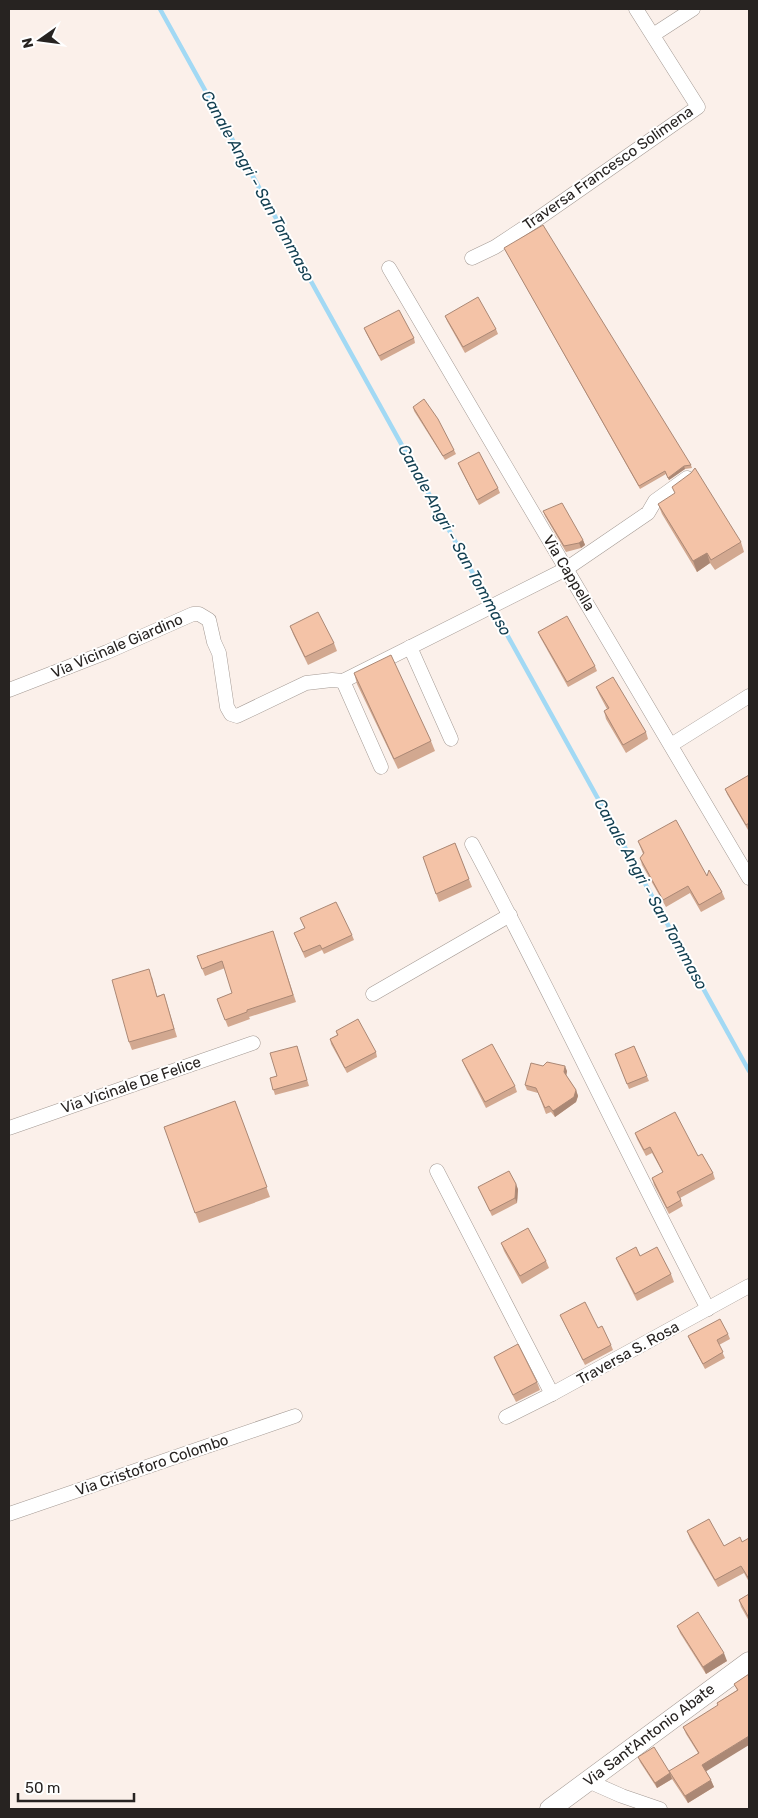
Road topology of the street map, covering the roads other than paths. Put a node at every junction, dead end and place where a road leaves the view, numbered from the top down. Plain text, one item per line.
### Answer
1 (636, 9) edge
2 (693, 9) edge
3 (653, 35) junction
4 (472, 258) dead end
5 (389, 268) dead end
6 (690, 476) edge
7 (566, 569) junction
8 (410, 647) junction
9 (343, 681) junction
10 (9, 690) edge
11 (749, 696) edge
12 (451, 739) dead end
13 (671, 745) junction
14 (381, 766) dead end
15 (472, 844) dead end
16 (749, 878) edge
17 (510, 915) junction
18 (373, 994) dead end
19 (253, 1043) dead end
20 (9, 1128) edge
21 (437, 1172) dead end
22 (749, 1286) edge
23 (708, 1309) junction
24 (552, 1394) junction
25 (295, 1416) dead end
26 (506, 1417) dead end
27 (9, 1514) edge
28 (749, 1662) edge
29 (588, 1781) junction
30 (550, 1809) edge
31 (660, 1809) edge

1 - 3 street, Traversa Francesco Solimena
2 - 3 street
3 - 4 street, Traversa Francesco Solimena
5 - 7 street, Via Cappella
6 - 7 street, Via Vicinale Giardino
7 - 8 street, Via Vicinale Giardino
7 - 13 street, Via Cappella
8 - 9 street, Via Vicinale Giardino
8 - 12 street
9 - 10 street, Via Vicinale Giardino
9 - 14 street
11 - 13 street
13 - 16 street, Via Cappella
15 - 17 street
17 - 18 street
17 - 23 street
19 - 20 street, Via Vicinale De Felice
21 - 24 street
22 - 23 street, Traversa S. Rosa
23 - 24 street, Traversa S. Rosa
24 - 26 street, Traversa S. Rosa
25 - 27 street, Via Cristoforo Colombo
28 - 29 street, Via Sant'Antonio Abate
29 - 30 street, Via Sant'Antonio Abate
29 - 31 street

